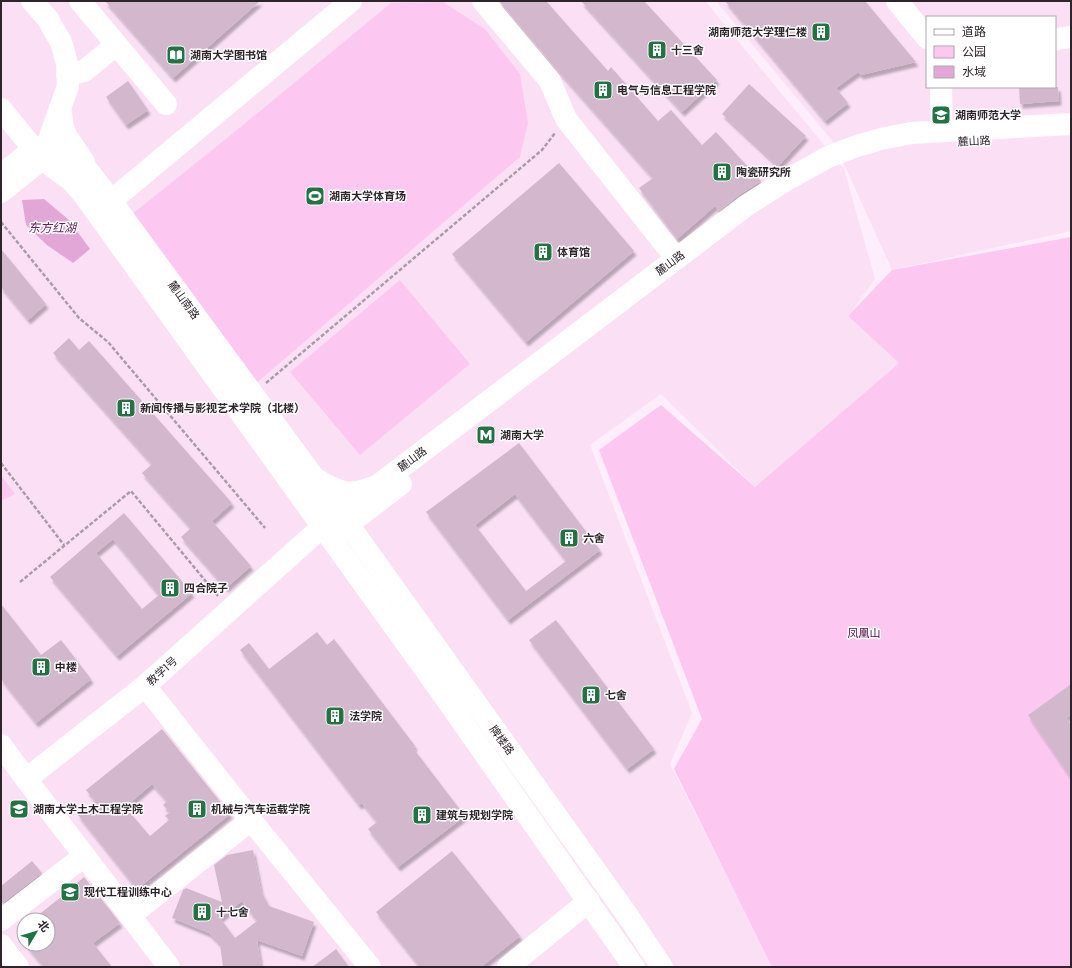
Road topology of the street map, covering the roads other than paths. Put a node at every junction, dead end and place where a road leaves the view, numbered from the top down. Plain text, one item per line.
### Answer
1 (32, 1) edge
2 (80, 1) edge
3 (351, 1) edge
4 (483, 1) edge
5 (897, 1) edge
6 (926, 37) edge
7 (1071, 37) edge
8 (1056, 39) edge
9 (116, 44) junction
10 (67, 75) junction
11 (941, 88) edge
12 (166, 104) dead end
13 (60, 108) junction
14 (1, 109) edge
15 (1071, 124) edge
16 (942, 131) junction
17 (1071, 137) edge
18 (40, 152) junction
19 (1, 175) edge
20 (1, 192) edge
21 (106, 193) junction
22 (676, 258) junction
23 (314, 477) junction
24 (381, 491) junction
25 (344, 519) junction
26 (326, 532) junction
27 (372, 557) junction
28 (145, 686) junction
29 (1, 745) edge
30 (26, 779) junction
31 (251, 820) junction
32 (84, 856) junction
33 (589, 901) junction
34 (130, 916) junction
35 (1, 920) edge
36 (1, 945) edge
37 (18, 967) edge
38 (169, 967) edge
39 (370, 967) edge
40 (508, 967) edge
41 (634, 967) edge
42 (662, 967) edge

1 - 10 main road
2 - 9 main road
3 - 21 main road
4 - 22 main road
5 - 6 main road
7 - 8 main road
9 - 10 main road
9 - 12 main road
10 - 13 main road
11 - 16 main road
13 - 18 main road
13 - 21 main road
14 - 18 main road
15 - 16 main road, 麓山路
16 - 22 main road, 麓山路
17 - 24 main road, 麓山路
18 - 19 main road
18 - 20 main road
18 - 21 main road, 麓山南路
18 - 26 main road, 麓山南路
21 - 23 main road, 麓山南路
22 - 24 main road, 麓山路
23 - 24 main road
23 - 25 main road, 麓山南路
24 - 25 main road, 麓山路
24 - 27 main road
25 - 26 main road, 麓山路
25 - 27 main road, 牌楼路
26 - 28 main road, 教学1号
26 - 33 main road, 牌楼路
27 - 42 main road, 牌楼路
28 - 30 main road, 教学1号
28 - 31 main road
29 - 30 main road
30 - 32 main road
31 - 34 main road
31 - 39 main road
32 - 34 main road
32 - 35 main road
33 - 40 main road
33 - 41 main road, 牌楼路
34 - 38 main road
36 - 37 main road

